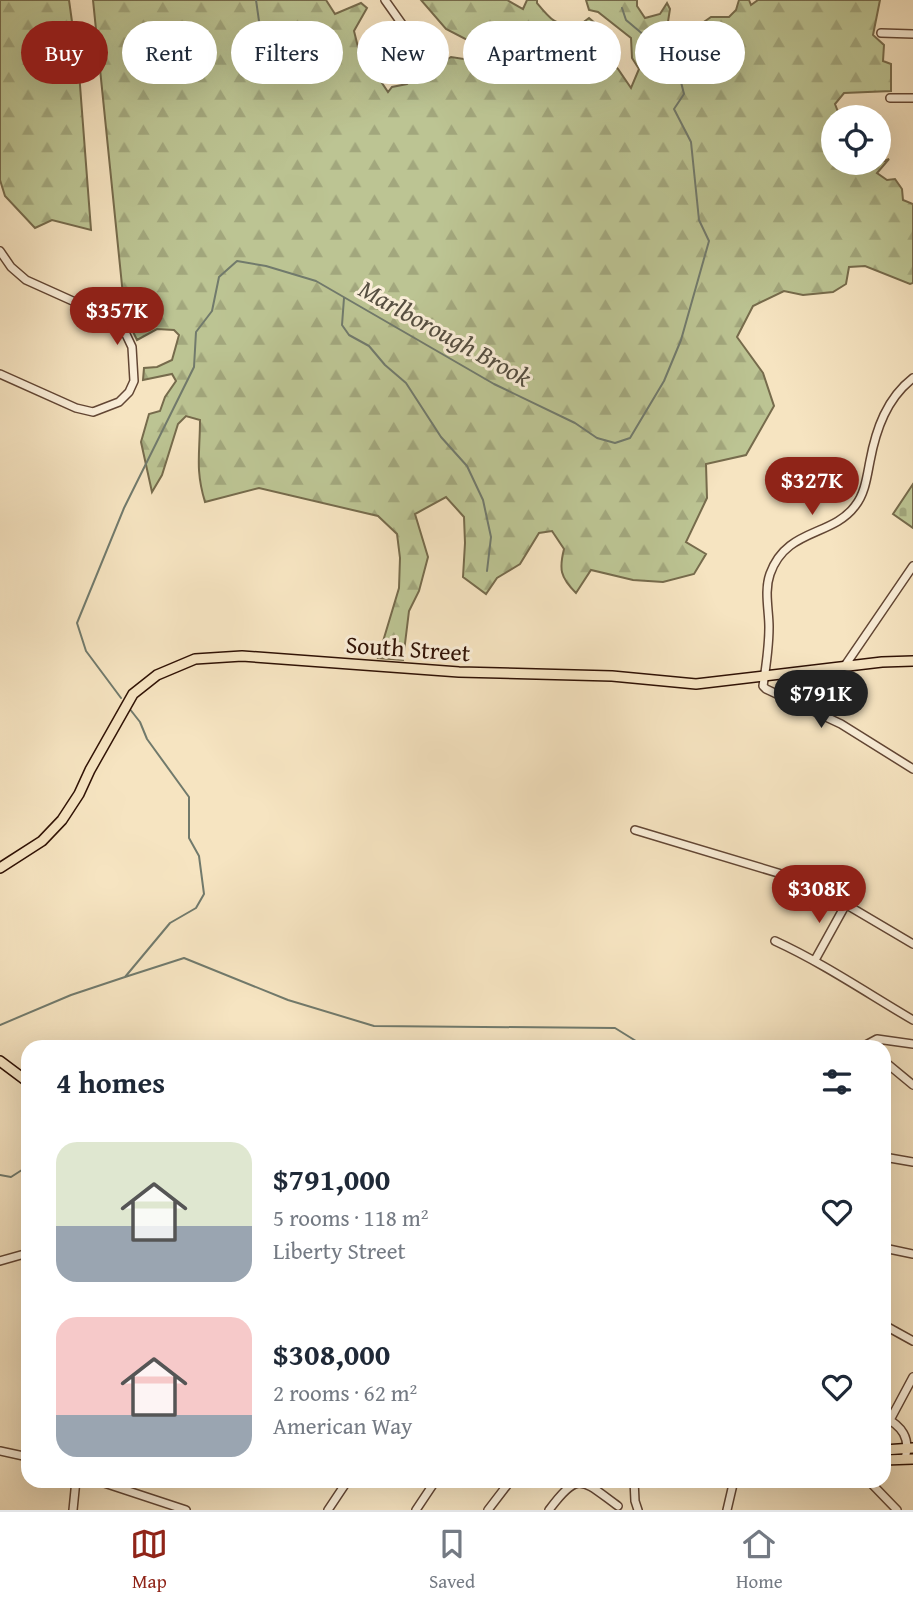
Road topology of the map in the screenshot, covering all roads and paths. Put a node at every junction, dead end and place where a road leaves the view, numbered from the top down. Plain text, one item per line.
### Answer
1 (385, 0) edge
2 (400, 21) edge
3 (881, 33) dead end
4 (913, 34) edge
5 (890, 98) dead end
6 (913, 98) edge
7 (0, 251) edge
8 (0, 374) edge
9 (913, 378) edge
10 (913, 565) edge
11 (913, 662) edge
12 (844, 667) junction
13 (765, 677) junction
14 (913, 769) edge
15 (635, 830) dead end
16 (0, 868) edge
17 (846, 904) junction
18 (775, 941) dead end
19 (913, 944) edge
20 (816, 960) junction
21 (913, 1020) edge
22 (891, 1041) edge
23 (913, 1044) edge
24 (0, 1061) edge
25 (891, 1067) edge
26 (21, 1077) edge
27 (913, 1085) edge
28 (891, 1158) edge
29 (913, 1162) edge
30 (891, 1250) edge
31 (21, 1255) edge
32 (913, 1255) edge
33 (0, 1261) edge
34 (891, 1329) edge
35 (913, 1341) edge
36 (913, 1377) edge
37 (891, 1412) edge
38 (891, 1421) edge
39 (911, 1448) edge
40 (891, 1449) edge
41 (0, 1451) edge
42 (21, 1456) edge
43 (909, 1459) edge
44 (891, 1460) edge
45 (74, 1488) edge
46 (119, 1488) edge
47 (343, 1488) edge
48 (431, 1488) edge
49 (505, 1488) edge
50 (568, 1488) edge
51 (592, 1488) edge
52 (634, 1488) edge
53 (732, 1488) edge
54 (876, 1488) edge
55 (635, 1502) junction
56 (616, 1508) edge
57 (73, 1510) edge
58 (186, 1510) edge
59 (328, 1510) edge
60 (416, 1510) edge
61 (488, 1510) edge
62 (549, 1510) edge
63 (638, 1510) edge
64 (727, 1510) edge
65 (897, 1510) edge

1 - 2 street
3 - 4 street
5 - 6 street
7 - 8 street
9 - 13 street
10 - 12 street
11 - 12 main road, South Street
12 - 13 main road, South Street
13 - 14 street
13 - 16 main road, South Street
15 - 17 street
17 - 19 street
17 - 20 street
18 - 20 street
20 - 21 street
22 - 23 street
24 - 26 main road
25 - 27 street
28 - 29 street
30 - 32 street
31 - 33 street
34 - 35 street
36 - 37 street
38 - 39 street
39 - 40 main road
39 - 43 street
41 - 42 street
43 - 44 main road
45 - 57 street
46 - 58 street
47 - 59 street
48 - 60 street
49 - 61 street
50 - 62 street
51 - 56 street
52 - 55 street
53 - 64 street
54 - 65 street
55 - 56 street
55 - 63 street

